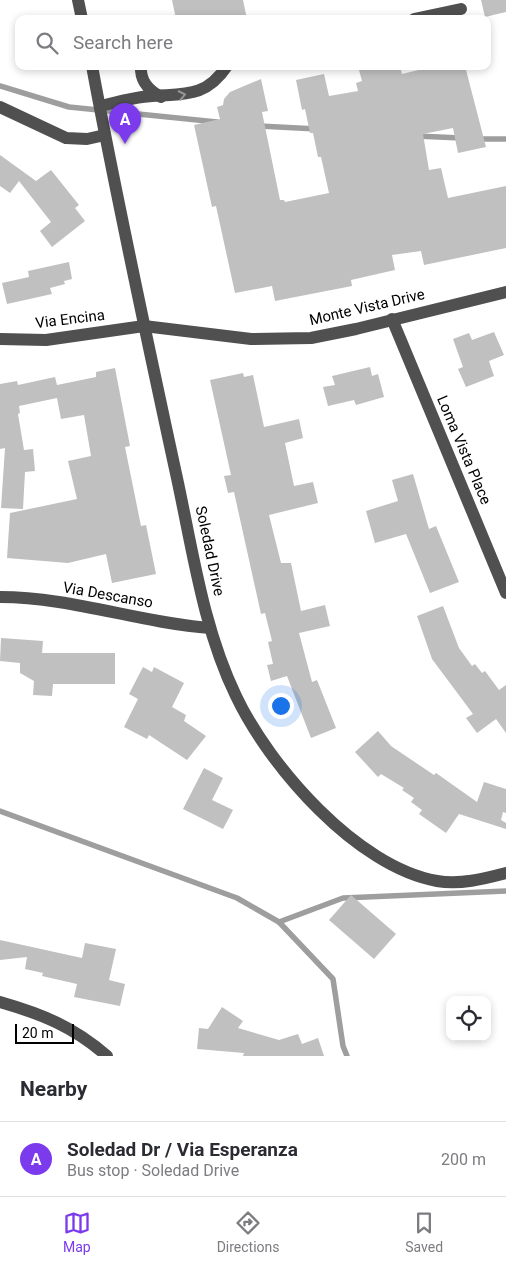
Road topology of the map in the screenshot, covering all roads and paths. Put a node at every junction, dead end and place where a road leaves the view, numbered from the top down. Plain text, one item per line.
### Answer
1 (78, 0) edge
2 (462, 9) dead end
3 (81, 15) edge
4 (433, 15) edge
5 (95, 70) edge
6 (141, 70) edge
7 (223, 70) edge
8 (162, 97) junction
9 (100, 106) junction
10 (0, 107) edge
11 (105, 135) junction
12 (506, 292) edge
13 (392, 319) junction
14 (144, 326) junction
15 (0, 338) edge
16 (506, 593) edge
17 (0, 597) edge
18 (210, 628) junction
19 (506, 873) edge
20 (0, 1002) edge
21 (107, 1056) edge

1 - 3 street
2 - 4 street
5 - 9 street, Soledad Drive
6 - 8 street
8 -> 7 street
8 - 9 street
9 - 11 street, Soledad Drive
10 - 11 street
11 - 14 street, Soledad Drive
12 - 13 street, Monte Vista Drive
13 - 14 street, Monte Vista Drive
13 - 16 street, Loma Vista Place
14 - 15 street, Via Encina
14 - 18 street, Soledad Drive
17 - 18 street, Via Descanso
18 - 19 street, Soledad Drive
20 - 21 street

